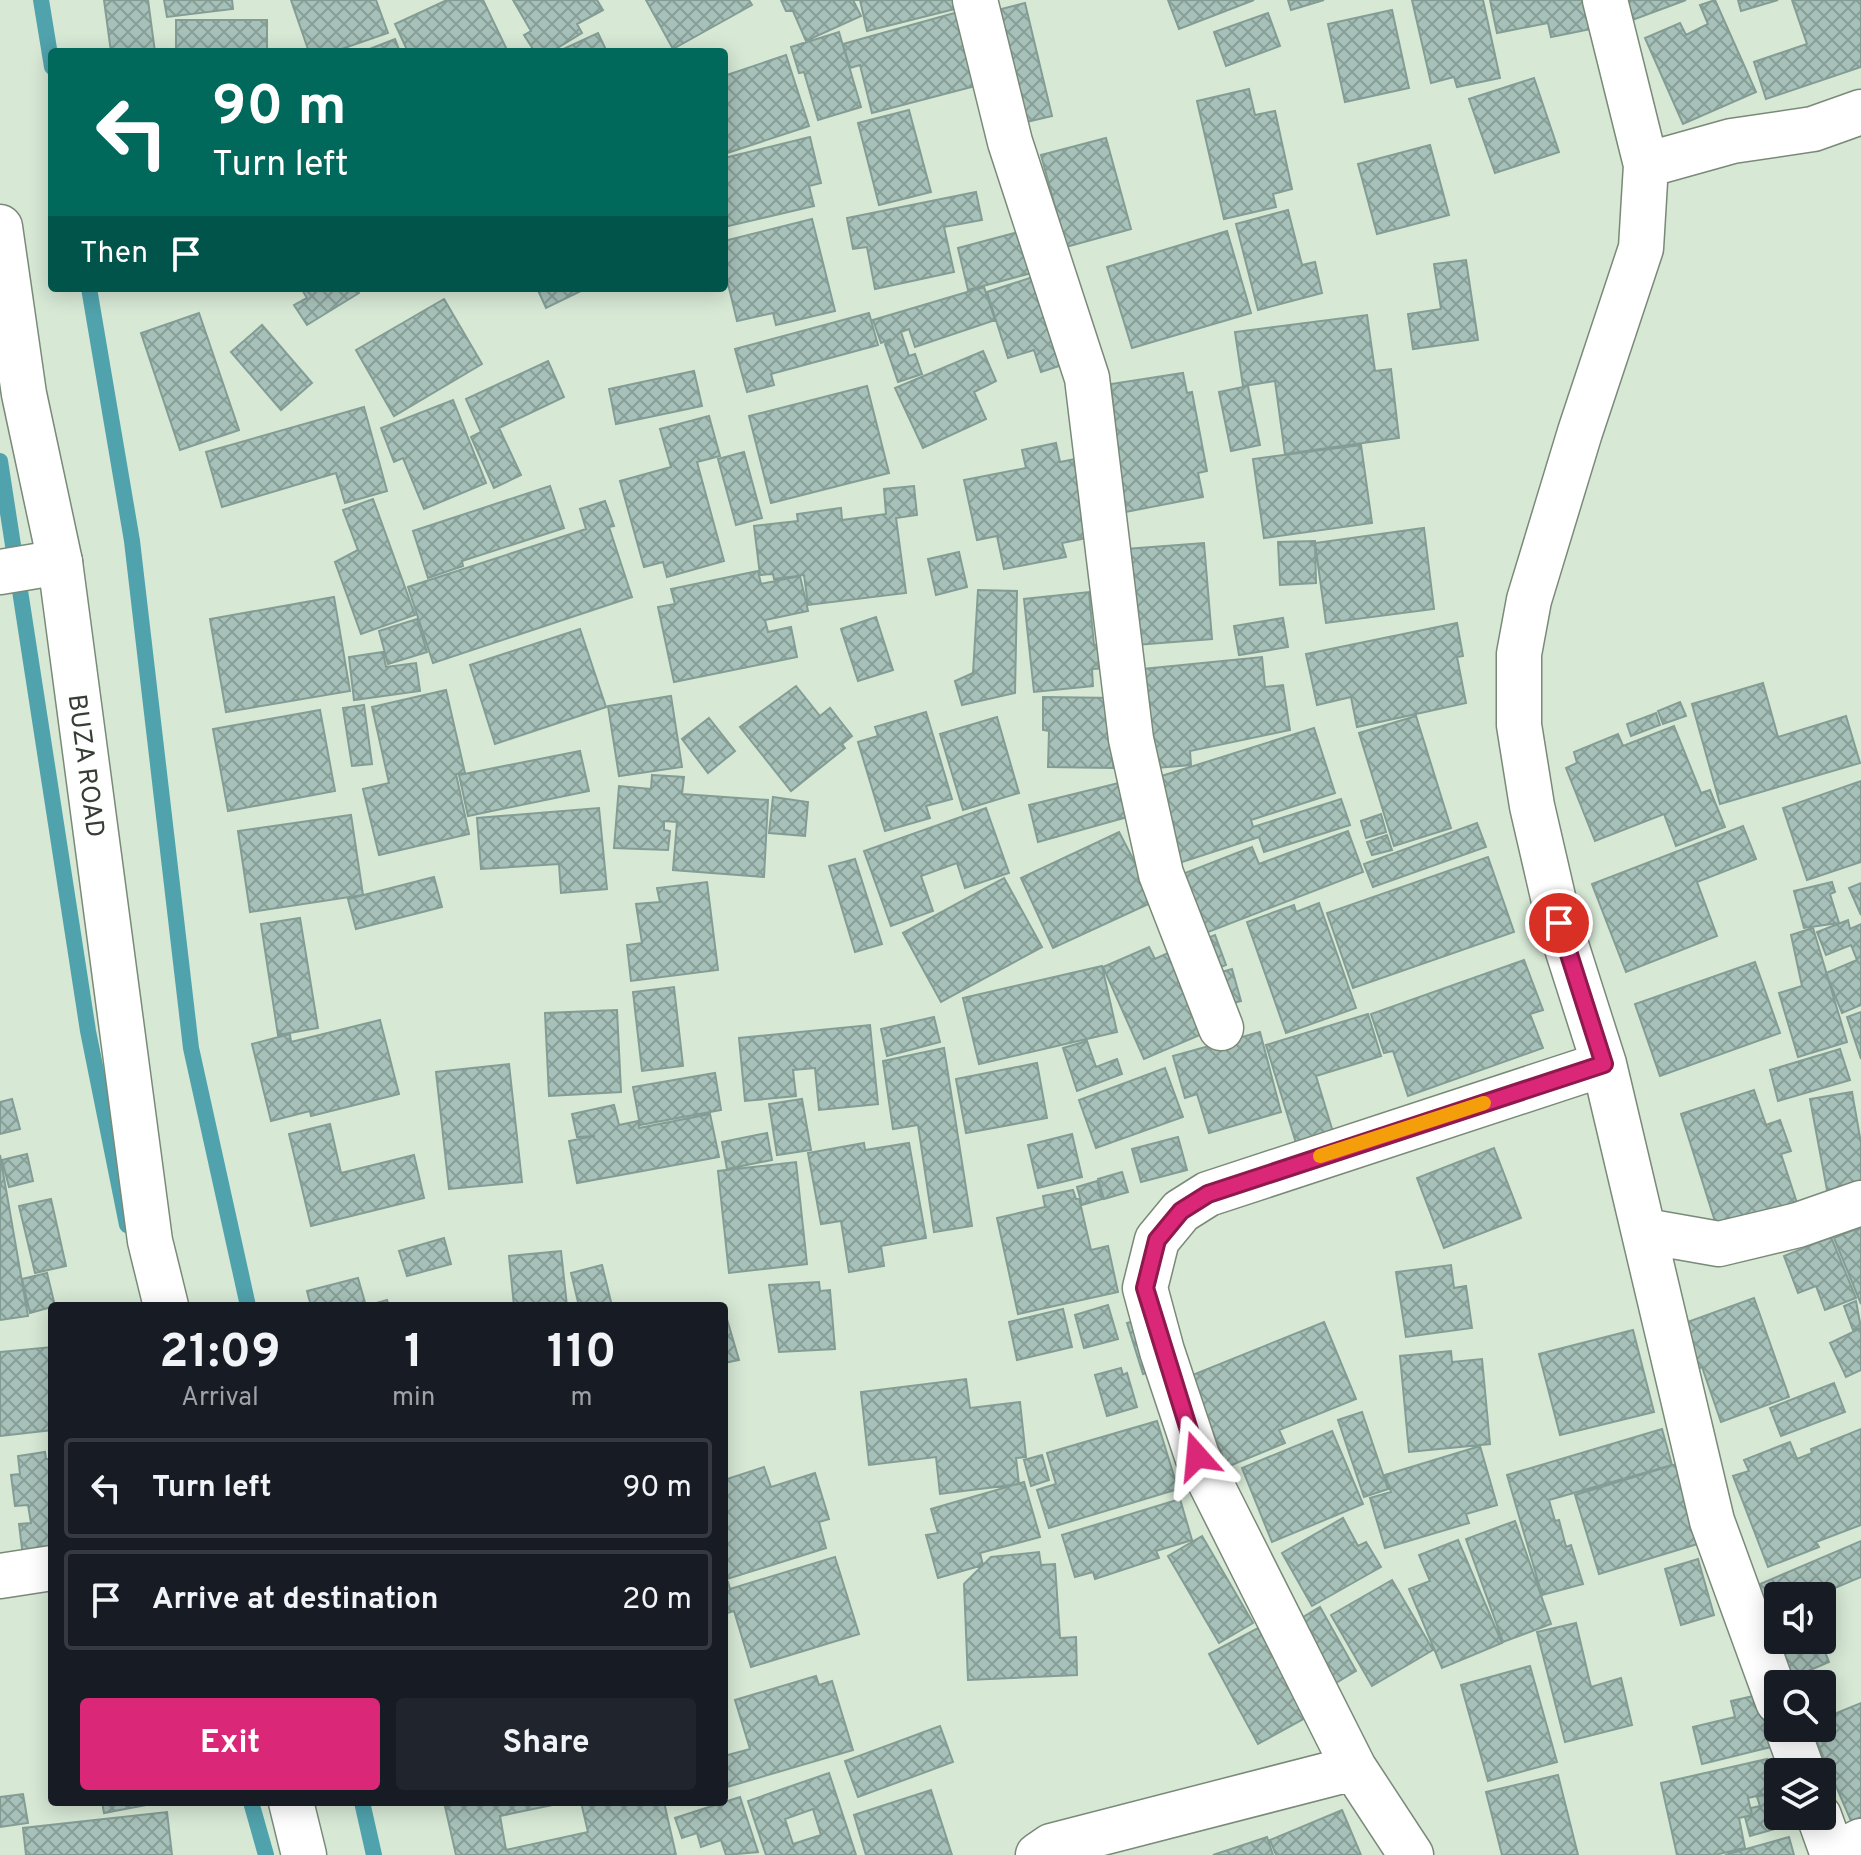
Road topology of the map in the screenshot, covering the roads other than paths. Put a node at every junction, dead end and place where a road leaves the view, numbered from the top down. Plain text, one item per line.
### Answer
1 (975, 0) edge
2 (1605, 0) edge
3 (1861, 112) edge
4 (1646, 165) junction
5 (0, 227) edge
6 (60, 562) junction
7 (0, 572) edge
8 (1221, 1028) dead end
9 (1604, 1064) junction
10 (1861, 1203) edge
11 (1645, 1231) junction
12 (165, 1302) edge
13 (48, 1569) edge
14 (0, 1576) edge
15 (1766, 1670) edge
16 (1354, 1768) junction
17 (292, 1806) edge
18 (1824, 1830) edge
19 (1861, 1841) edge
20 (304, 1855) edge
21 (1038, 1855) edge
22 (1411, 1855) edge

1 - 8 street
2 - 4 street
3 - 4 street
4 - 9 street
5 - 6 street, BUZA ROAD
6 - 7 street
6 - 12 street, BUZA ROAD
9 - 11 street
9 - 16 street
10 - 11 street
11 - 15 street
13 - 14 street
16 - 21 street
16 - 22 street
17 - 20 street
18 - 19 street

